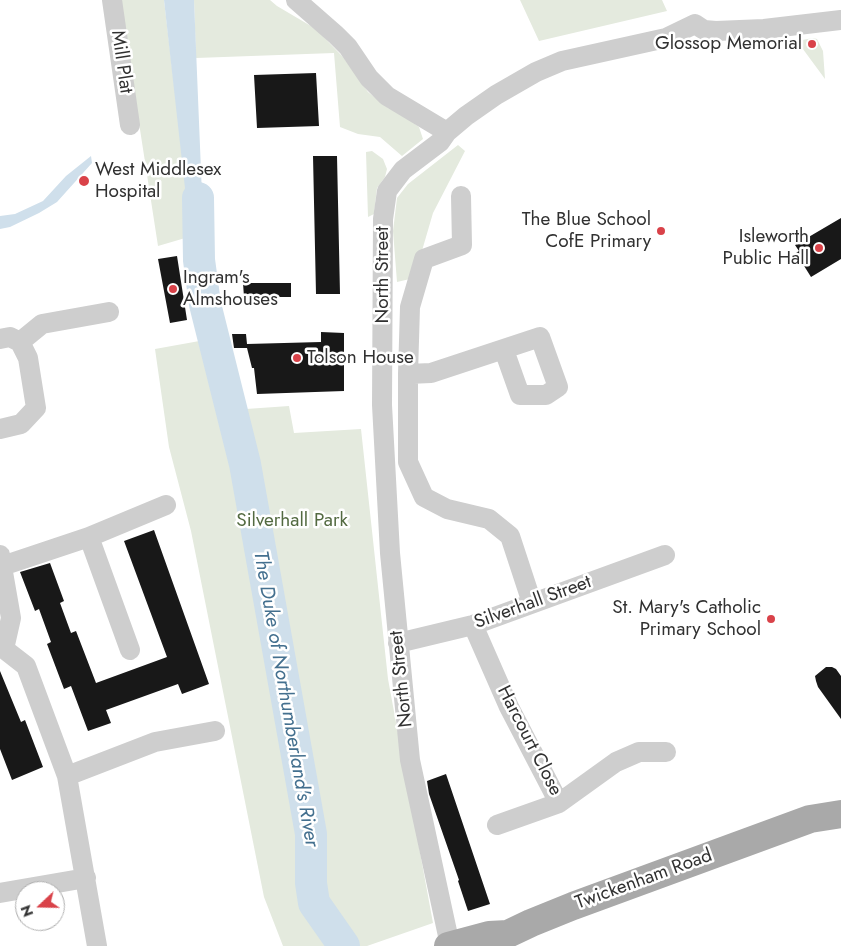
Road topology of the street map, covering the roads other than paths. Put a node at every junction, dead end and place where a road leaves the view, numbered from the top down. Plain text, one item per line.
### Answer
1 (112, 0) edge
2 (296, 0) edge
3 (841, 20) edge
4 (130, 125) dead end
5 (447, 132) junction
6 (461, 196) dead end
7 (109, 312) dead end
8 (0, 339) edge
9 (20, 342) junction
10 (504, 350) dead end
11 (408, 374) junction
12 (0, 429) edge
13 (166, 505) dead end
14 (89, 537) junction
15 (665, 555) dead end
16 (1, 560) edge
17 (532, 603) junction
18 (473, 625) junction
19 (398, 643) junction
20 (2, 650) edge
21 (130, 650) dead end
22 (215, 732) dead end
23 (666, 752) dead end
24 (67, 776) junction
25 (559, 803) junction
26 (841, 814) edge
27 (496, 825) dead end
28 (86, 878) junction
29 (0, 893) edge
30 (97, 946) edge
31 (449, 946) edge

1 - 4 street, Mill Plat
2 - 5 street
3 - 5 street, North Street
5 - 19 street, North Street
6 - 11 street
7 - 9 street
8 - 9 street
9 - 12 street
10 - 11 street
11 - 17 street
13 - 14 street
14 - 16 street
14 - 21 street
15 - 17 street, Silverhall Street
16 - 20 street
17 - 18 street, Silverhall Street
18 - 19 street, Silverhall Street
18 - 25 street, Harcourt Close
19 - 31 street, North Street
20 - 24 street
22 - 24 street
23 - 25 street, Harcourt Close
24 - 28 street
25 - 27 street
26 - 31 main road, Twickenham Road
28 - 29 street
28 - 30 street

